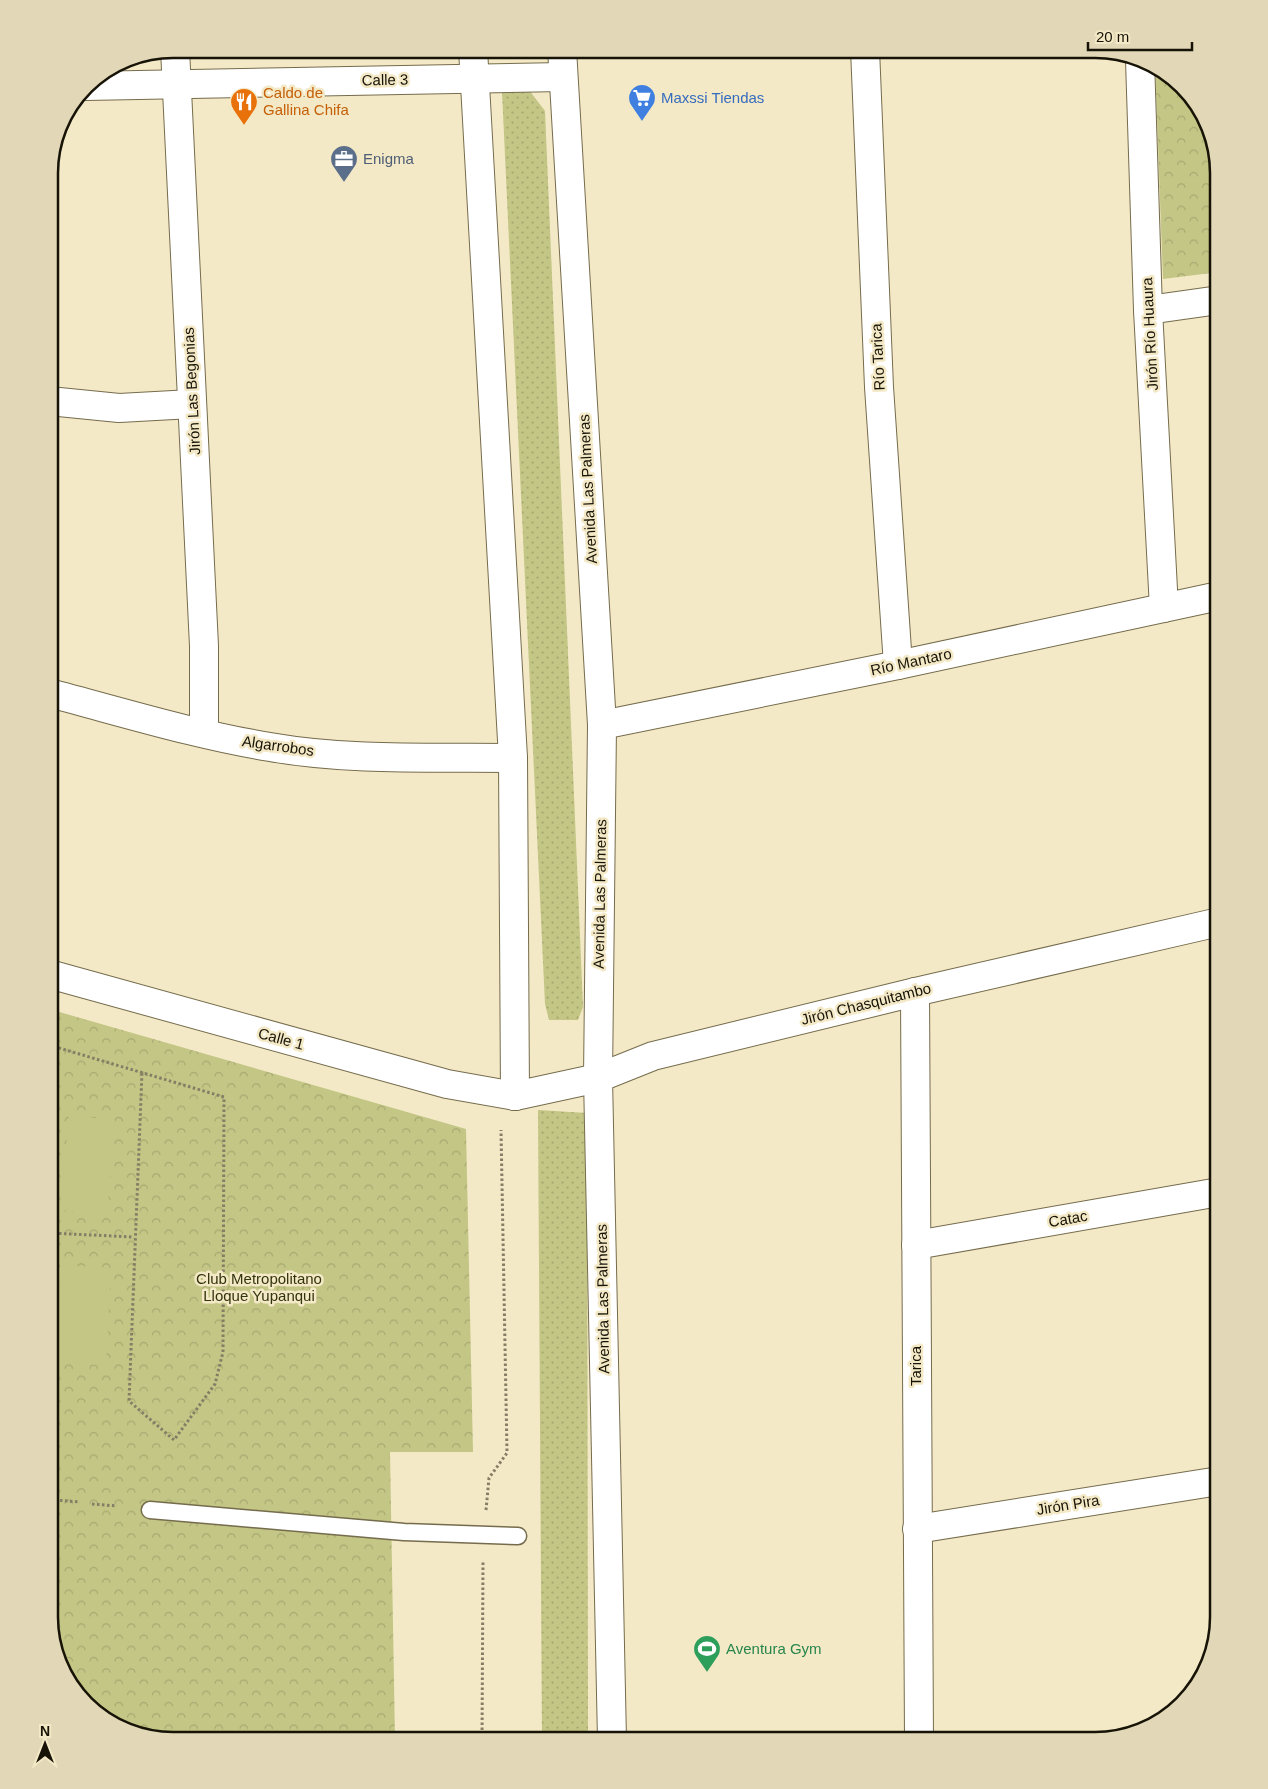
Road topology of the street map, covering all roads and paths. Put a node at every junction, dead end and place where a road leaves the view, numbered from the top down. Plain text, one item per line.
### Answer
1 (176, 58) edge
2 (473, 58) edge
3 (563, 58) edge
4 (865, 58) edge
5 (1140, 67) edge
6 (564, 77) junction
7 (474, 79) junction
8 (177, 84) junction
9 (97, 86) edge
10 (1210, 301) edge
11 (1148, 310) junction
12 (58, 402) edge
13 (192, 404) junction
14 (1210, 598) edge
15 (1164, 608) junction
16 (898, 665) junction
17 (58, 695) edge
18 (602, 725) junction
19 (204, 733) junction
20 (513, 758) junction
21 (1210, 924) edge
22 (58, 976) edge
23 (915, 992) junction
24 (58, 1048) edge
25 (142, 1072) junction
26 (598, 1078) junction
27 (515, 1096) junction
28 (501, 1130) dead end
29 (1210, 1194) edge
30 (58, 1233) edge
31 (134, 1237) junction
32 (916, 1245) junction
33 (1210, 1482) edge
34 (58, 1500) edge
35 (80, 1502) dead end
36 (92, 1504) dead end
37 (117, 1506) dead end
38 (150, 1510) dead end
39 (917, 1529) junction
40 (484, 1534) junction
41 (518, 1536) dead end
42 (482, 1731) edge
43 (612, 1731) edge
44 (919, 1732) edge

1 - 8 street, Jirón Las Begonias
2 - 7 street
3 - 6 street, Avenida Las Palmeras
4 - 16 street, Río Tarica
5 - 11 street, Jirón Río Huaura
6 - 7 street, Calle 3
6 - 18 street, Avenida Las Palmeras
7 - 8 street, Calle 3
7 - 20 street
8 - 9 street, Calle 3
8 - 13 street, Jirón Las Begonias
10 - 11 street
11 - 15 street, Jirón Río Huaura
12 - 13 street
13 - 19 street, Jirón Las Begonias
14 - 15 street, Río Mantaro
15 - 16 street, Río Mantaro
16 - 18 street, Río Mantaro
17 - 19 street, Algarrobos
18 - 26 street, Avenida Las Palmeras
19 - 20 street, Algarrobos
20 - 27 street
21 - 23 street, Jirón Chasquitambo
22 - 27 street, Calle 1
23 - 26 street, Jirón Chasquitambo
23 - 32 street, Tarica
24 - 25 path
25 - 31 path
25 - 31 path
26 - 27 street, Jirón Chasquitambo
26 - 43 street, Avenida Las Palmeras
28 - 40 path
29 - 32 street, Catac
30 - 31 path
32 - 39 street, Tarica
33 - 39 street, Jirón Pira
34 - 35 path
36 - 37 path
38 - 40 lane
39 - 44 street, Tarica
40 - 41 lane
40 - 42 path

